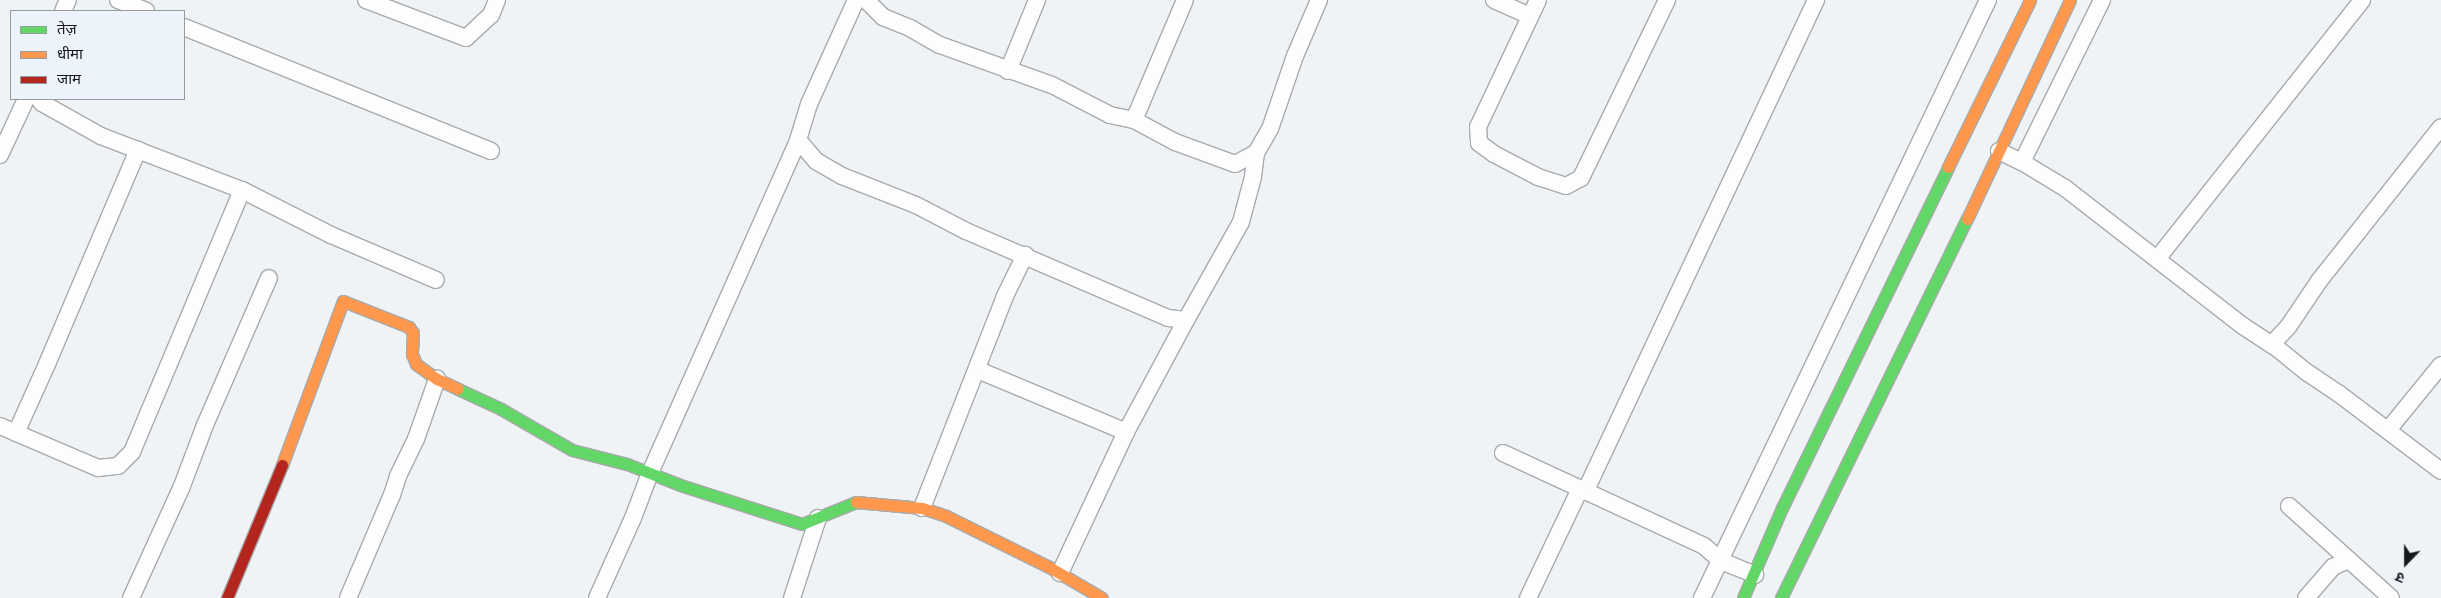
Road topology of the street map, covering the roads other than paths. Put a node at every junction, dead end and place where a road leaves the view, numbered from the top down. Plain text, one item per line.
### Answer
1 (118, 0) edge
2 (366, 0) edge
3 (497, 0) edge
4 (856, 0) edge
5 (866, 0) edge
6 (1037, 0) edge
7 (1185, 0) edge
8 (1319, 0) edge
9 (1494, 0) edge
10 (1538, 0) edge
11 (1667, 0) edge
12 (1816, 0) edge
13 (1988, 0) edge
14 (2030, 0) edge
15 (2070, 0) edge
16 (2102, 0) edge
17 (2362, 0) edge
18 (143, 10) edge
19 (1530, 16) junction
20 (185, 27) edge
21 (1008, 71) junction
22 (26, 100) edge
23 (40, 100) edge
24 (1134, 120) junction
25 (2441, 127) edge
26 (798, 140) junction
27 (138, 150) junction
28 (491, 151) dead end
29 (1999, 151) junction
30 (1256, 153) junction
31 (0, 155) edge
32 (2022, 162) junction
33 (242, 190) junction
34 (1025, 254) junction
35 (2158, 259) junction
36 (269, 278) dead end
37 (436, 280) dead end
38 (1186, 320) junction
39 (2272, 344) junction
40 (2441, 365) edge
41 (978, 370) junction
42 (436, 378) junction
43 (0, 426) edge
44 (2388, 430) junction
45 (1126, 432) junction
46 (16, 433) junction
47 (1503, 454) dead end
48 (2441, 471) edge
49 (650, 473) junction
50 (1582, 491) junction
51 (2289, 506) dead end
52 (922, 508) junction
53 (818, 518) junction
54 (2348, 560) junction
55 (1721, 561) junction
56 (1060, 573) junction
57 (1755, 574) junction
58 (131, 598) edge
59 (226, 598) edge
60 (348, 598) edge
61 (597, 598) edge
62 (792, 598) edge
63 (1102, 598) edge
64 (1528, 598) edge
65 (1702, 598) edge
66 (1743, 598) edge
67 (1781, 598) edge
68 (2306, 598) edge
69 (2391, 598) edge

1 - 18 street
2 - 3 street
4 - 26 street
5 - 21 street
6 - 21 street
7 - 24 street
8 - 30 street
9 - 19 street
10 - 19 street
11 - 19 street
12 - 50 street
13 - 55 street
14 - 57 street
15 - 29 street
16 - 32 street
17 - 35 street
20 - 28 street
21 - 24 street
22 - 31 street
23 - 27 street
24 - 30 street
25 - 39 street
26 - 34 street
26 - 49 street
27 - 33 street
27 - 46 street
29 - 32 street
29 - 67 street
30 - 38 street
32 - 35 street
33 - 37 street
33 - 46 street
34 - 38 street
34 - 41 street
35 - 39 street
36 - 58 street
38 - 45 street
39 - 44 street
40 - 44 street
41 - 45 street
41 - 52 street
42 - 49 street
42 - 59 street
42 - 60 street
43 - 46 street
44 - 48 street
45 - 56 street
47 - 50 street
49 - 53 street
49 - 61 street
50 - 55 street
50 - 64 street
51 - 54 street
52 - 53 street
52 - 56 street
53 - 62 street
54 - 68 street
54 - 69 street
55 - 57 street
55 - 65 street
56 - 63 street
57 - 66 street

